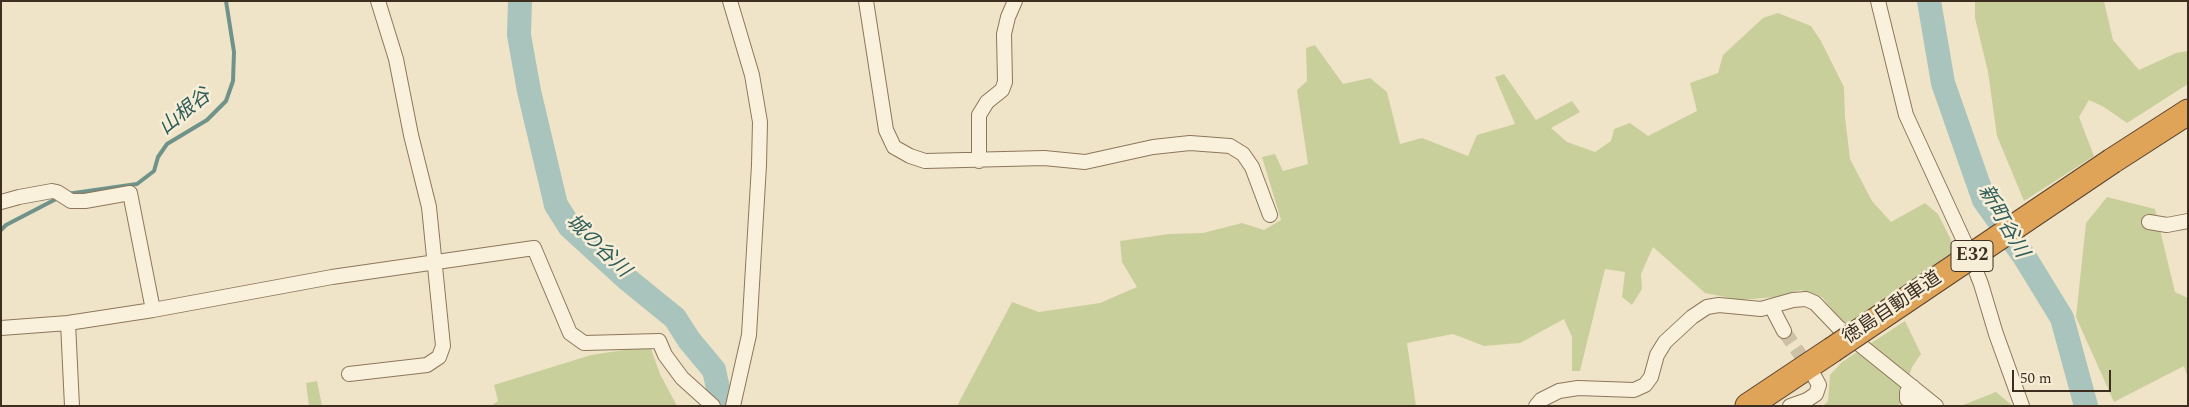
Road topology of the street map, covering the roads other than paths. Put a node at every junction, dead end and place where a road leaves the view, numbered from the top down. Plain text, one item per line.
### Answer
1 (378, 1) edge
2 (730, 1) edge
3 (866, 1) edge
4 (1015, 1) edge
5 (1878, 1) edge
6 (2188, 112) edge
7 (979, 161) junction
8 (1, 202) edge
9 (1270, 215) dead end
10 (2188, 221) edge
11 (2148, 222) dead end
12 (434, 262) junction
13 (1771, 306) junction
14 (153, 310) junction
15 (68, 323) junction
16 (1, 328) edge
17 (1784, 330) tunnel mouth
18 (349, 374) dead end
19 (1814, 376) tunnel mouth
20 (1913, 387) junction
21 (72, 406) edge
22 (713, 406) edge
23 (733, 406) edge
24 (1536, 406) edge
25 (1748, 406) edge
26 (1790, 406) edge
27 (1918, 406) edge
28 (1936, 406) edge
29 (2022, 406) edge

1 - 12 street
2 - 23 street
3 - 7 street
4 - 7 street
5 - 29 street
6 - 25 highway, 徳島自動車道 / E32, bridge
7 - 9 street
8 - 14 street
10 - 11 street
12 - 14 street
12 - 18 street
12 - 22 street
13 - 17 street
13 - 20 street
13 - 24 street
14 - 15 street
15 - 16 street
15 - 21 street
19 - 26 street
20 - 27 street
20 - 28 street

